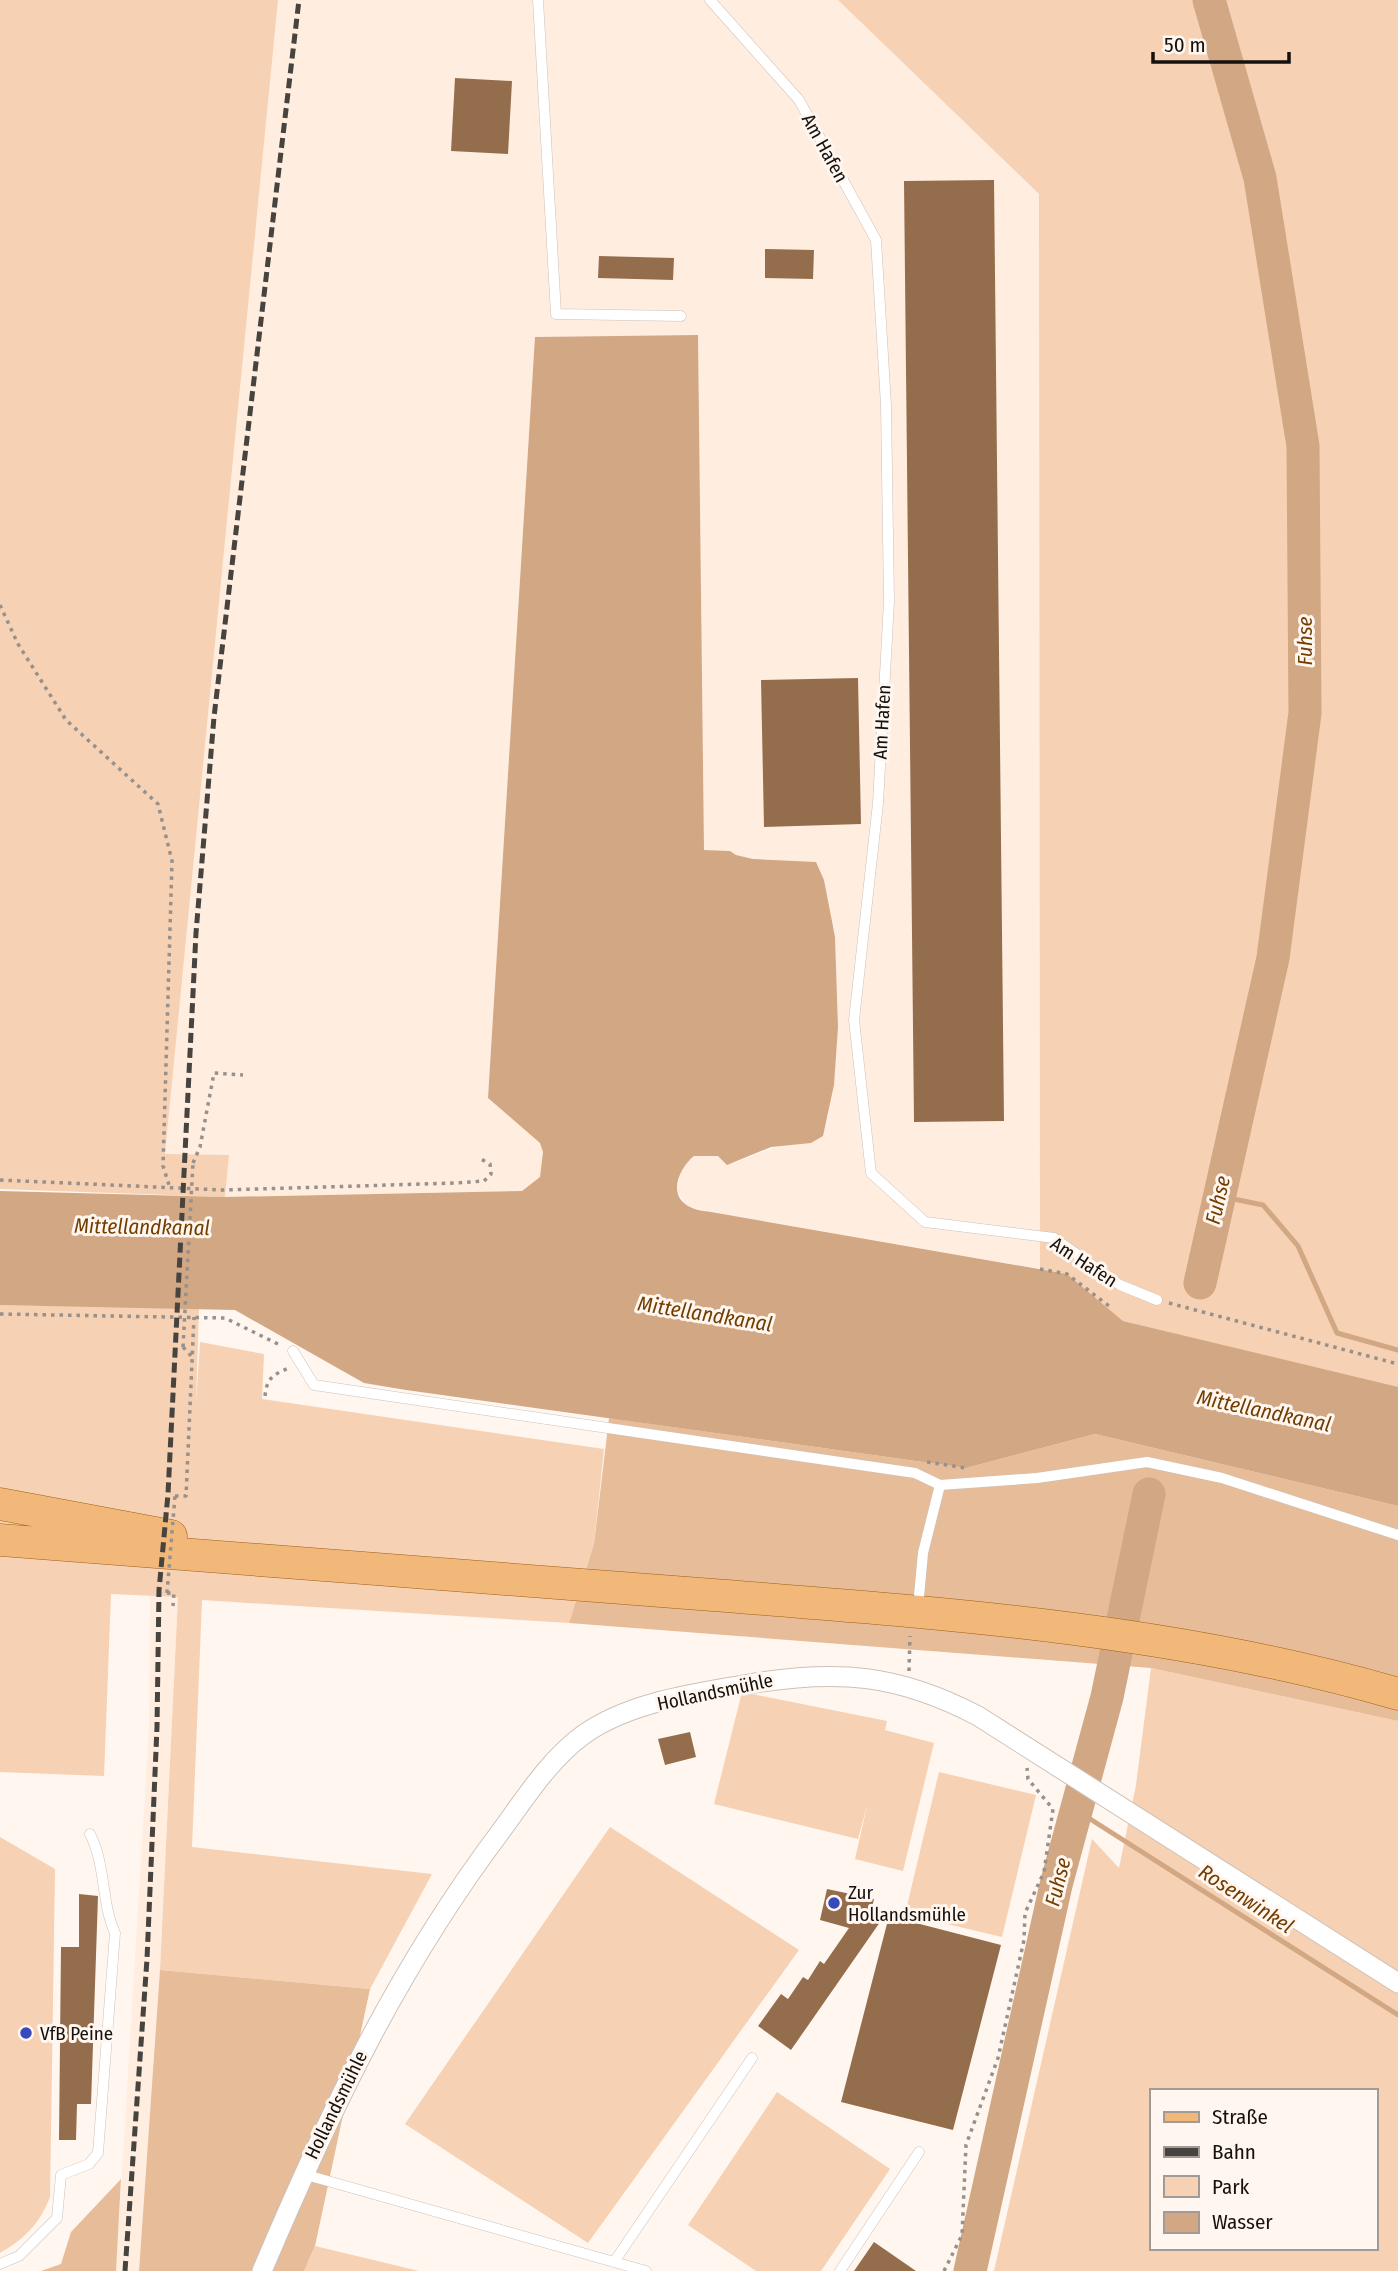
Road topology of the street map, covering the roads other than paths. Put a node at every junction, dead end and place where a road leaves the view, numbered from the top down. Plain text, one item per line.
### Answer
1 (538, 0) edge
2 (710, 0) edge
3 (681, 316) dead end
4 (1157, 1300) road end
5 (293, 1351) road end
6 (940, 1485) junction
7 (0, 1504) edge
8 (1398, 1535) edge
9 (0, 1540) edge
10 (320, 1565) junction
11 (917, 1611) junction
12 (1398, 1694) edge
13 (90, 1834) dead end
14 (1398, 1983) edge
15 (752, 2058) dead end
16 (919, 2152) dead end
17 (303, 2174) junction
18 (614, 2262) junction
19 (0, 2264) edge
20 (262, 2271) edge
21 (646, 2271) edge
22 (840, 2271) edge

1 - 3 lane
2 - 4 lane, Am Hafen
5 - 6 lane
6 - 8 lane
6 - 11 lane
7 - 10 main road
9 - 10 main road
10 - 11 main road
11 - 12 main road
13 - 19 lane
14 - 17 street, Hollandsmühle
15 - 18 lane
16 - 22 lane
17 - 18 lane
17 - 20 street, Hollandsmühle
18 - 21 lane

